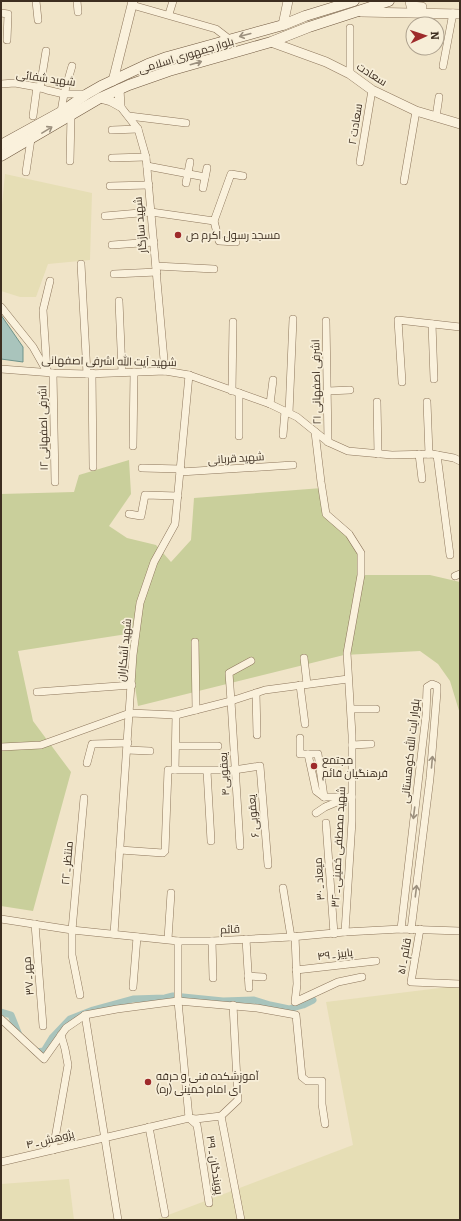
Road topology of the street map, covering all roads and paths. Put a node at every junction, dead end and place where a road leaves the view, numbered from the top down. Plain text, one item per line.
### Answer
1 (36, 1) edge
2 (77, 1) edge
3 (173, 1) edge
4 (288, 1) edge
5 (354, 1) edge
6 (389, 1) edge
7 (410, 1) edge
8 (133, 3) edge
9 (328, 9) junction
10 (417, 9) junction
11 (78, 12) dead end
12 (358, 12) junction
13 (458, 12) edge
14 (1, 13) edge
15 (169, 14) junction
16 (305, 16) junction
17 (38, 20) dead end
18 (331, 20) junction
19 (283, 25) junction
20 (309, 28) junction
21 (350, 28) dead end
22 (229, 39) junction
23 (7, 40) dead end
24 (272, 42) junction
25 (46, 51) dead end
26 (166, 57) junction
27 (148, 64) junction
28 (72, 66) dead end
29 (443, 66) dead end
30 (169, 70) junction
31 (350, 74) junction
32 (151, 77) junction
33 (1, 84) edge
34 (116, 85) junction
35 (38, 87) junction
36 (372, 90) junction
37 (64, 94) junction
38 (87, 94) junction
39 (439, 97) dead end
40 (100, 98) junction
41 (120, 106) junction
42 (416, 111) junction
43 (61, 112) junction
44 (71, 115) junction
45 (33, 116) dead end
46 (129, 116) junction
47 (436, 117) junction
48 (186, 123) dead end
49 (460, 124) edge
50 (138, 129) junction
51 (112, 130) dead end
52 (31, 139) junction
53 (14, 144) junction
54 (1, 145) edge
55 (1, 156) edge
56 (146, 157) junction
57 (112, 158) dead end
58 (70, 160) dead end
59 (190, 162) dead end
60 (360, 162) dead end
61 (147, 166) junction
62 (207, 168) dead end
63 (26, 172) dead end
64 (188, 174) junction
65 (243, 176) dead end
66 (205, 177) junction
67 (404, 181) dead end
68 (186, 182) dead end
69 (149, 185) junction
70 (110, 186) dead end
71 (203, 188) dead end
72 (151, 212) junction
73 (105, 216) dead end
74 (214, 221) junction
75 (154, 242) junction
76 (236, 242) dead end
77 (112, 245) dead end
78 (81, 264) dead end
79 (157, 269) junction
80 (214, 270) dead end
81 (114, 274) dead end
82 (50, 281) dead end
83 (119, 301) dead end
84 (1, 307) edge
85 (293, 318) dead end
86 (326, 321) dead end
87 (233, 322) dead end
88 (432, 324) junction
89 (460, 327) edge
90 (1, 369) edge
91 (165, 371) junction
92 (50, 372) junction
93 (122, 372) junction
94 (134, 372) junction
95 (89, 374) junction
96 (189, 375) junction
97 (434, 379) dead end
98 (273, 380) dead end
99 (402, 382) dead end
100 (350, 390) dead end
101 (328, 391) junction
102 (236, 392) junction
103 (376, 402) dead end
104 (427, 402) dead end
105 (270, 404) junction
106 (287, 412) junction
107 (316, 432) junction
108 (283, 435) dead end
109 (239, 436) dead end
110 (328, 442) junction
111 (133, 446) dead end
112 (378, 454) junction
113 (419, 454) junction
114 (429, 454) junction
115 (437, 455) junction
116 (460, 461) edge
117 (293, 465) dead end
118 (93, 467) dead end
119 (142, 468) dead end
120 (180, 470) junction
121 (422, 479) dead end
122 (55, 482) dead end
123 (178, 496) junction
124 (129, 514) dead end
125 (450, 555) dead end
126 (195, 642) dead end
127 (304, 658) dead end
128 (251, 662) dead end
129 (348, 679) junction
130 (304, 684) junction
131 (132, 685) junction
132 (37, 692) dead end
133 (256, 693) junction
134 (232, 701) junction
135 (351, 709) junction
136 (196, 710) junction
137 (375, 710) dead end
138 (130, 713) junction
139 (176, 715) junction
140 (305, 724) dead end
141 (258, 735) dead end
142 (300, 738) dead end
143 (128, 742) junction
144 (371, 744) dead end
145 (352, 745) junction
146 (176, 746) junction
147 (218, 746) dead end
148 (1, 747) edge
149 (128, 750) junction
150 (150, 751) dead end
151 (87, 763) dead end
152 (175, 770) junction
153 (234, 770) junction
154 (207, 771) junction
155 (352, 797) junction
156 (84, 798) dead end
157 (316, 813) dead end
158 (326, 823) dead end
159 (211, 841) dead end
160 (240, 846) dead end
161 (120, 850) junction
162 (268, 864) dead end
163 (283, 888) dead end
164 (171, 893) dead end
165 (1, 919) edge
166 (35, 924) junction
167 (72, 930) junction
168 (401, 930) junction
169 (411, 930) junction
170 (420, 930) junction
171 (460, 931) edge
172 (345, 932) junction
173 (114, 934) junction
174 (334, 934) junction
175 (293, 936) junction
176 (137, 937) junction
177 (246, 939) junction
178 (168, 940) junction
179 (178, 941) junction
180 (212, 941) junction
181 (376, 961) dead end
182 (296, 970) junction
183 (248, 976) junction
184 (362, 976) dead end
185 (263, 977) dead end
186 (213, 978) dead end
187 (460, 984) edge
188 (133, 987) dead end
189 (249, 988) dead end
190 (80, 995) dead end
191 (178, 1001) junction
192 (233, 1005) junction
193 (85, 1016) junction
194 (1, 1019) edge
195 (43, 1026) dead end
196 (61, 1035) junction
197 (221, 1116) junction
198 (189, 1118) junction
199 (325, 1124) dead end
200 (149, 1127) junction
201 (104, 1138) junction
202 (53, 1150) junction
203 (1, 1162) edge
204 (210, 1204) dead end
205 (166, 1214) dead end
206 (118, 1220) edge
207 (241, 1220) edge

1 - 17 street
2 - 11 street
3 - 15 street
4 - 19 street
5 - 9 main road, بلوار جمهوری اسلامی
6 - 12 main road, بلوار جمهوری اسلامی
7 - 10 street
8 - 15 street
8 - 34 street
9 - 16 main road, بلوار جمهوری اسلامی
9 - 18 main road
10 - 12 street
10 - 13 street
12 - 18 main road, بلوار جمهوری اسلامی
13 - 29 street
14 - 23 street
15 - 22 street
16 - 19 main road, بلوار جمهوری اسلامی
16 - 20 main road
18 - 20 main road, بلوار جمهوری اسلامی
19 -> 22 main road, بلوار جمهوری اسلامی
20 - 24 main road, بلوار جمهوری اسلامی
21 - 31 street
22 - 26 main road, بلوار جمهوری اسلامی
30 -> 24 main road, بلوار جمهوری اسلامی
24 - 31 street, سعادت
25 - 35 street
26 - 27 main road, بلوار جمهوری اسلامی
26 - 30 main road
27 - 32 main road
27 - 34 main road, بلوار جمهوری اسلامی
28 - 37 street
30 - 32 main road, بلوار جمهوری اسلامی
31 - 36 street, سعادت
32 - 34 main road, بلوار جمهوری اسلامی
33 - 35 street, شهید شفائی
34 - 38 main road, بلوار جمهوری اسلامی
34 - 40 main road, بلوار جمهوری اسلامی
34 - 41 street
35 - 37 street, شهید شفائی
35 - 45 street
36 - 42 street, سعادت
36 - 60 street, سعادت ۲
37 - 38 street, شهید شفائی
37 - 43 street
38 - 43 main road, بلوار جمهوری اسلامی
39 - 47 street
40 - 41 street, شهید سازگار
40 - 44 main road, بلوار جمهوری اسلامی
41 - 46 street, شهید سازگار
42 - 47 street, سعادت
42 - 67 street
43 - 53 main road, بلوار جمهوری اسلامی
52 -> 44 main road, بلوار جمهوری اسلامی
44 - 58 street
46 - 48 street
46 - 50 street, شهید سازگار
47 - 49 street, سعادت
50 - 51 street
50 - 56 street, شهید سازگار
52 - 53 main road, بلوار جمهوری اسلامی
52 - 63 street
53 - 54 main road, بلوار جمهوری اسلامی
53 - 55 main road, بلوار جمهوری اسلامی
56 - 57 street
56 - 61 street, شهید سازگار
59 - 64 street
61 - 64 street
61 - 69 street, شهید سازگار
62 - 66 street
64 - 66 street
64 - 68 street
65 - 74 street
66 - 71 street
69 - 70 street
69 - 72 street, شهید سازگار
72 - 73 street
72 - 74 street
72 - 75 street, شهید سازگار
74 - 76 street
75 - 77 street
75 - 79 street, شهید سازگار
78 - 95 street
79 - 80 street
79 - 81 street
79 - 91 street, شهید سازگار
82 - 92 street, اشرفی اصفهانی ۱۲
83 - 93 street
84 - 92 street
85 - 106 street
86 - 101 street, اشرفی اصفهانی ۲۱
87 - 102 street
88 - 89 street
88 - 97 street
88 - 99 street
90 - 92 street, شهید آیت الله اشرفی اصفهانی
91 - 94 street, شهید آیت الله اشرفی اصفهانی
91 - 96 street, شهید آیت الله اشرفی اصفهانی
92 - 95 street, شهید آیت الله اشرفی اصفهانی
92 - 122 street, اشرفی اصفهانی ۱۲
93 - 94 street, شهید آیت الله اشرفی اصفهانی
93 - 95 street, شهید آیت الله اشرفی اصفهانی
94 - 111 street
95 - 118 street
96 - 102 street, شهید آیت الله اشرفی اصفهانی
96 - 120 street, شهید آشکاران
98 - 105 street
100 - 101 street
101 - 110 street, اشرفی اصفهانی ۲۱
102 - 105 street, شهید آیت الله اشرفی اصفهانی
102 - 109 street
103 - 112 street
104 - 114 street
105 - 106 street, شهید آیت الله اشرفی اصفهانی
106 - 107 street, شهید آیت الله اشرفی اصفهانی
106 - 108 street
107 - 110 street, شهید آیت الله اشرفی اصفهانی
107 - 129 street, شهید مصطفی خمینی ـ ۳۲
110 - 112 street, شهید آیت الله اشرفی اصفهانی
112 - 113 street, شهید آیت الله اشرفی اصفهانی
113 - 114 street, شهید آیت الله اشرفی اصفهانی
113 - 121 street
114 - 115 street, شهید آیت الله اشرفی اصفهانی
115 - 116 street, شهید آیت الله اشرفی اصفهانی
115 - 125 street
117 - 120 street, شهید قربانی
119 - 120 street, شهید قربانی
120 - 123 street, شهید آشکاران
123 - 124 street
123 - 131 street, شهید آشکاران
126 - 136 street
127 - 130 street
128 - 134 street, یعقوبی۴
129 - 130 street
129 - 135 street, شهید مصطفی خمینی ـ ۳۲
130 - 133 street
130 - 140 street
131 - 132 street
131 - 138 street, شهید آشکاران
133 - 134 street
133 - 141 street
134 - 136 street
134 - 153 street, یعقوبی۴
135 - 137 street
135 - 145 street, شهید مصطفی خمینی ـ ۳۲
136 - 139 street
138 - 139 street
138 - 143 street, شهید آشکاران
138 - 148 street
139 - 146 street
142 - 155 street
143 - 149 street, شهید آشکاران
143 - 151 street
144 - 145 street
145 - 155 street, شهید مصطفی خمینی ـ ۳۲
146 - 147 street
146 - 152 street
149 - 150 street
149 - 161 street, شهید آشکاران
152 - 154 street
152 - 161 street
153 - 154 street
153 - 160 street, یعقوبی۴
153 - 162 street, یعقوبی ۶
154 - 159 street
155 - 157 street
155 - 172 street, شهید مصطفی خمینی ـ ۳۲
156 - 167 street, منتظر ـ ۲۲
158 - 174 street, میعاد ـ ۳۰
161 - 173 street, شهید آشکاران
163 - 175 street
164 - 178 street
165 - 166 street, قائم
166 - 167 street, قائم
166 - 195 street, مهر ـ ۳۷
167 - 173 street, قائم
167 - 190 street, منتظر ـ ۲۲
168 - 169 street, قائم
169 -> 168 street, بلوار آیت الله کوهستانی
168 - 172 street, قائم
169 - 170 street, قائم
170 - 171 street, قائم
170 - 187 street, قائم ـ ۵۱
172 - 174 street, قائم
173 - 176 street, قائم
174 - 175 street, قائم
175 - 177 street, قائم
175 - 182 street
176 - 178 street, قائم
176 - 188 street
177 - 180 street, قائم
177 - 183 street
178 - 179 street, قائم
179 - 180 street, قائم
179 - 191 street, پویندگان ـ ۳۹
180 - 186 street
181 - 182 street, پاییز ـ ۴۹
182 - 184 street
183 - 185 street
183 - 189 street
191 - 192 street
191 - 193 street
191 - 198 street, پویندگان ـ ۳۹
192 - 197 street
192 - 199 street
193 - 196 street
193 - 201 street
194 - 196 street
196 - 202 street
197 - 198 street, پژوهش ـ ۴
197 - 207 street
198 - 200 street, پژوهش ـ ۴
198 - 204 street, پویندگان ـ ۳۹
200 - 201 street, پژوهش ـ ۴
200 - 205 street
201 - 202 street, پژوهش ـ ۴
201 - 206 street
202 - 203 street, پژوهش ـ ۴

